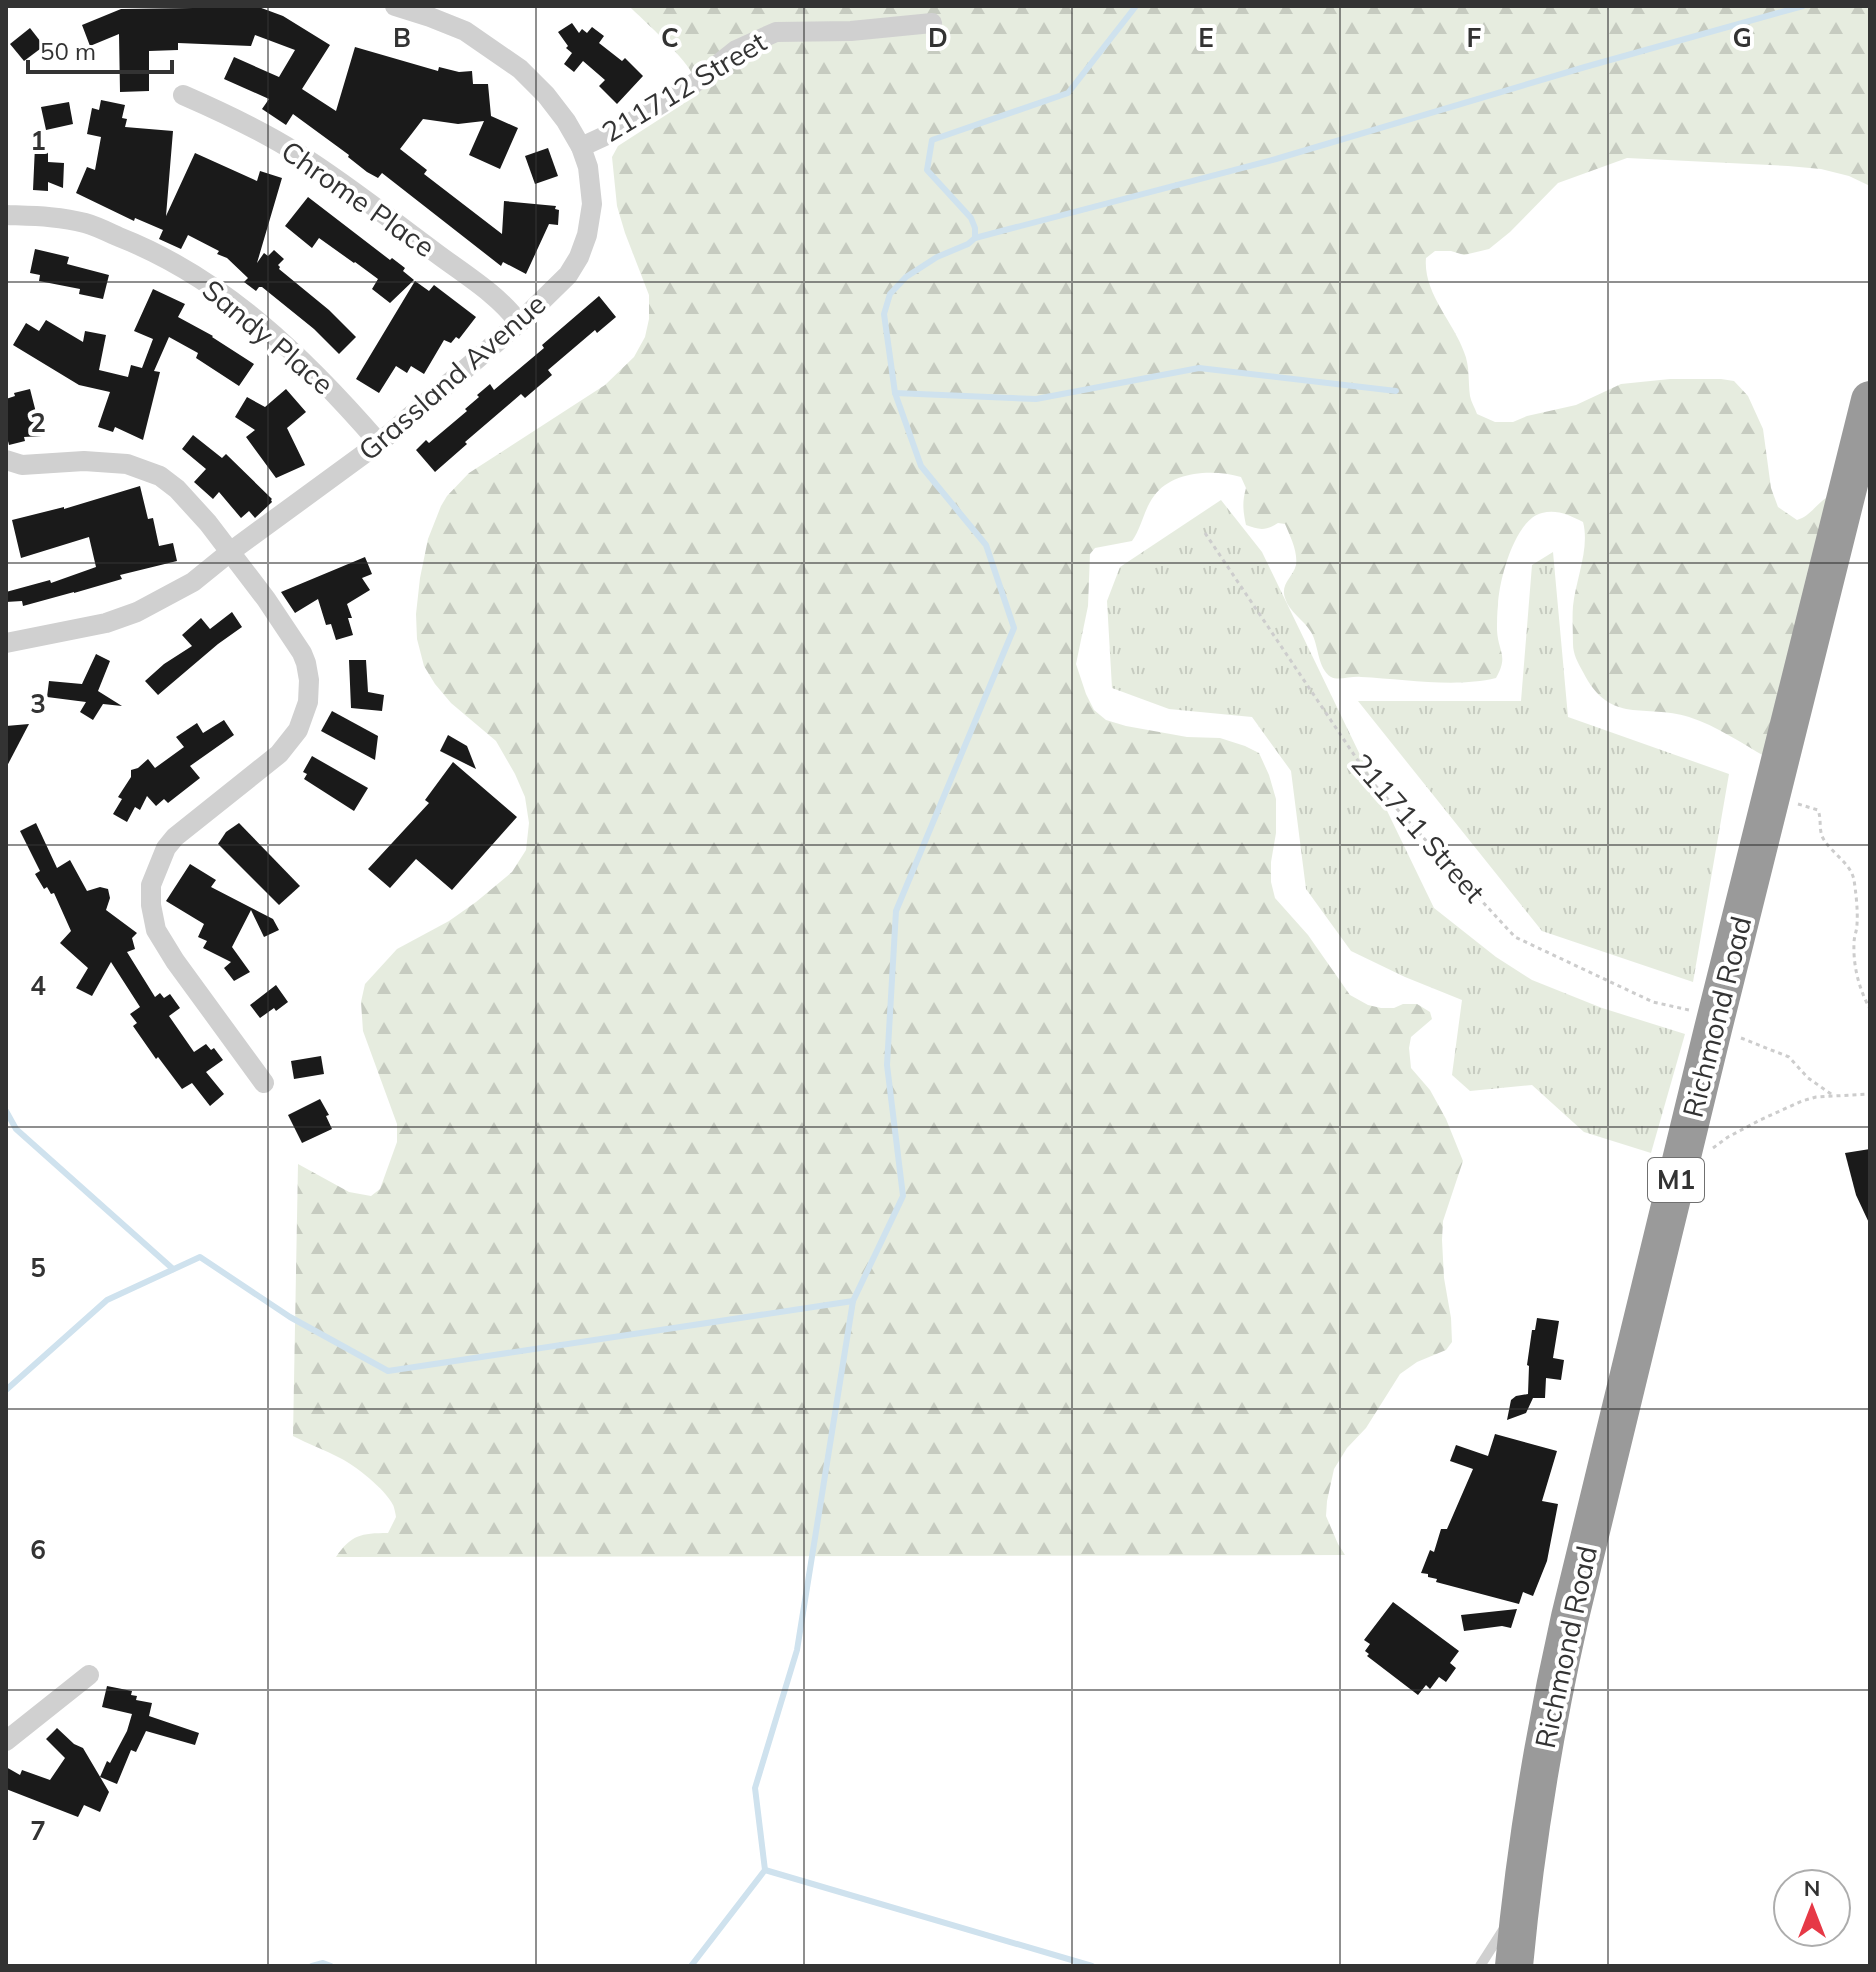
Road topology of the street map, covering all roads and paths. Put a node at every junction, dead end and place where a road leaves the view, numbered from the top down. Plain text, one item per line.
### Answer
1 (395, 6) edge
2 (932, 23) dead end
3 (183, 95) dead end
4 (581, 147) junction
5 (6, 215) edge
6 (519, 323) junction
7 (1870, 400) edge
8 (379, 443) junction
9 (6, 460) edge
10 (1205, 533) dead end
11 (230, 552) junction
12 (6, 643) edge
13 (1792, 801) dead end
14 (1870, 1009) edge
15 (1715, 1023) junction
16 (264, 1083) dead end
17 (1870, 1094) edge
18 (1834, 1096) junction
19 (1678, 1174) junction
20 (89, 1675) dead end
21 (6, 1741) edge
22 (1521, 1902) junction
23 (1480, 1966) edge
24 (1514, 1966) edge

1 - 4 street, Grassland Avenue
2 - 4 street, 211712 Street
3 - 6 street, Chrome Place
4 - 6 street, Grassland Avenue
5 - 8 street, Sandy Place
6 - 8 street, Grassland Avenue
7 - 15 highway, Richmond Road / M1
8 - 11 street, Grassland Avenue
9 - 11 street
10 - 15 path, 211711 Street
11 - 12 street, Grassland Avenue
11 - 16 street
13 - 14 path
15 - 18 path, 211711 Street
15 - 19 highway, Richmond Road / M1
17 - 18 path
18 - 19 path
19 - 22 highway, Richmond Road / M1
20 - 21 street
22 - 23 lane
22 - 24 highway, Richmond Road / M1

